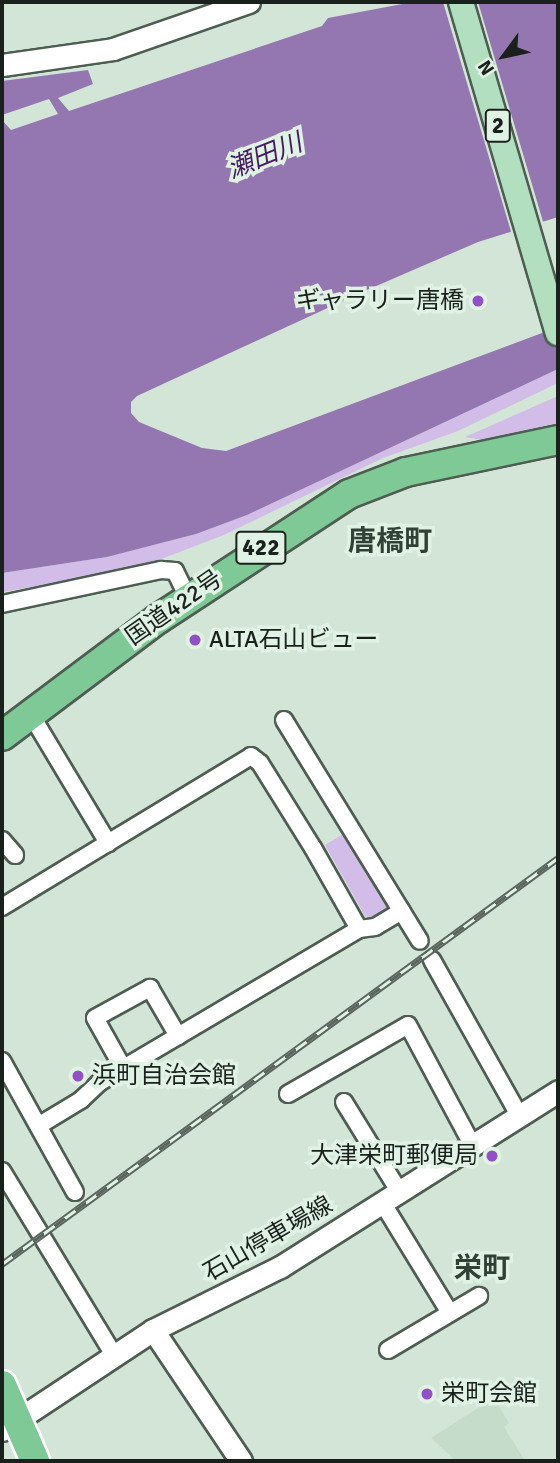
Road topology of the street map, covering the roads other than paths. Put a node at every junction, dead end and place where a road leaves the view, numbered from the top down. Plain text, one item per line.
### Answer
1 (249, 2) edge
2 (461, 2) edge
3 (2, 65) edge
4 (558, 333) edge
5 (558, 440) edge
6 (188, 598) junction
7 (2, 604) edge
8 (30, 713) junction
9 (284, 720) dead end
10 (2, 736) edge
11 (2, 840) edge
12 (108, 843) junction
13 (15, 855) dead end
14 (2, 907) edge
15 (402, 911) junction
16 (359, 929) junction
17 (420, 941) dead end
18 (432, 960) dead end
19 (178, 1036) junction
20 (2, 1061) edge
21 (123, 1068) junction
22 (558, 1091) edge
23 (288, 1094) dead end
24 (344, 1102) dead end
25 (520, 1116) junction
26 (38, 1126) junction
27 (473, 1146) junction
28 (2, 1171) edge
29 (75, 1192) dead end
30 (390, 1197) junction
31 (479, 1296) dead end
32 (450, 1314) junction
33 (153, 1330) junction
34 (388, 1350) dead end
35 (114, 1355) junction
36 (2, 1386) edge
37 (9, 1425) edge
38 (36, 1461) edge
39 (241, 1461) edge

1 - 3 main road
2 - 4 main road, 2
5 - 6 highway, 国道422号 / 422
6 - 7 street
6 - 8 highway, 国道422号 / 422
8 - 10 highway, 国道422号 / 422
8 - 12 street
9 - 15 street
11 - 13 street
12 - 14 street
12 - 16 street
15 - 16 street
15 - 17 street
16 - 19 street
18 - 25 street
19 - 21 street
19 - 21 street
20 - 26 street
21 - 26 street
22 - 25 main road, 石山停車場線
23 - 27 street
24 - 30 street
25 - 27 main road, 石山停車場線
26 - 29 street
27 - 30 main road, 石山停車場線
28 - 35 street
30 - 32 street
30 - 33 main road, 石山停車場線
31 - 32 street
32 - 34 street
33 - 35 main road, 石山停車場線
33 - 39 main road
35 - 37 main road, 石山停車場線
36 - 37 street
36 - 38 highway, bridge
37 - 38 street

